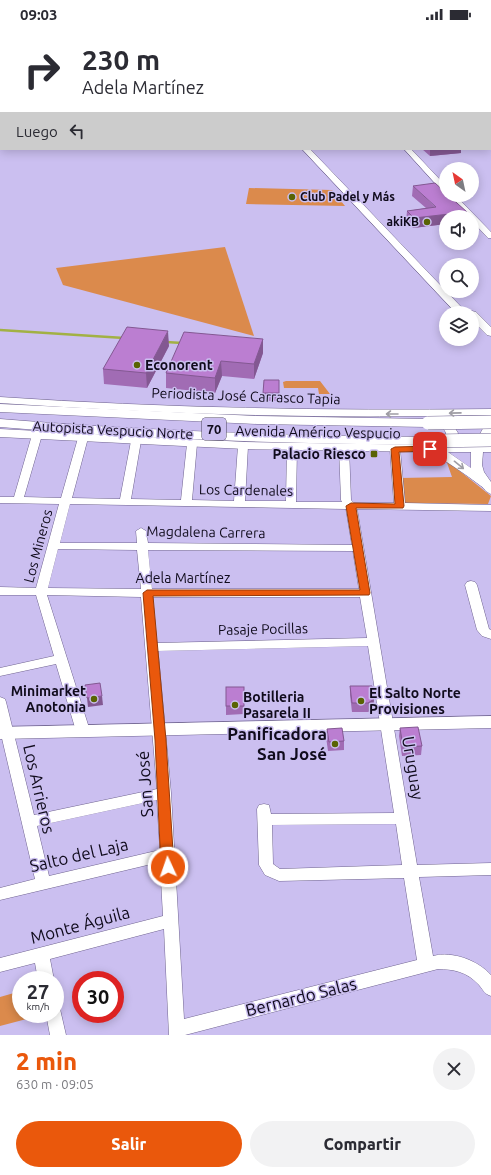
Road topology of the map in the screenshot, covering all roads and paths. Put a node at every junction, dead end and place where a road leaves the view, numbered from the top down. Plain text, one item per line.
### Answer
1 (307, 150) edge
2 (314, 150) edge
3 (409, 150) edge
4 (439, 182) edge
5 (458, 202) edge
6 (491, 236) edge
7 (439, 280) edge
8 (457, 298) edge
9 (455, 306) edge
10 (465, 306) edge
11 (479, 320) edge
12 (479, 330) edge
13 (491, 333) edge
14 (491, 343) edge
15 (0, 400) edge
16 (0, 408) edge
17 (491, 412) edge
18 (0, 419) edge
19 (0, 423) edge
20 (490, 430) edge
21 (428, 431) junction
22 (0, 433) edge
23 (37, 435) junction
24 (83, 438) junction
25 (136, 441) junction
26 (192, 444) junction
27 (243, 446) junction
28 (292, 447) junction
29 (491, 447) edge
30 (344, 448) junction
31 (395, 449) junction
32 (477, 449) junction
33 (488, 487) edge
34 (0, 500) edge
35 (18, 500) junction
36 (66, 501) junction
37 (125, 502) junction
38 (186, 503) junction
39 (239, 504) junction
40 (291, 504) junction
41 (351, 506) junction
42 (400, 506) junction
43 (491, 508) edge
44 (141, 531) dead end
45 (54, 546) junction
46 (142, 546) junction
47 (358, 548) junction
48 (471, 585) dead end
49 (0, 591) edge
50 (41, 591) junction
51 (147, 593) junction
52 (365, 593) junction
53 (491, 635) edge
54 (374, 642) junction
55 (152, 646) junction
56 (61, 659) junction
57 (0, 672) edge
58 (0, 702) edge
59 (491, 722) edge
60 (388, 724) junction
61 (159, 729) junction
62 (83, 731) junction
63 (4, 733) edge
64 (164, 793) junction
65 (403, 818) junction
66 (28, 822) junction
67 (167, 854) junction
68 (491, 869) edge
69 (411, 871) junction
70 (43, 883) junction
71 (0, 894) edge
72 (170, 921) junction
73 (41, 955) junction
74 (0, 965) edge
75 (426, 965) junction
76 (44, 971) edge
77 (491, 989) edge
78 (56, 1023) edge
79 (177, 1032) edge
80 (58, 1035) edge

1 - 9 main road
2 - 7 main road
3 - 4 street
5 - 6 street
8 - 10 main road
11 - 13 main road
12 - 14 main road
21 -> 15 main road, Periodista José Carrasco Tapia
16 - 21 highway, Autopista Vespucio Norte / 70
17 -> 21 main road, Periodista José Carrasco Tapia
18 - 21 highway, 70
19 - 21 highway, Autopista Vespucio Norte
20 - 21 highway, Autopista Vespucio Norte, bridge
20 - 21 highway, Autopista Vespucio Norte / 70, bridge
20 - 29 main road
20 - 32 main road
21 - 31 main road, Avenida Américo Vespucio
21 - 32 main road, Avenida Américo Vespucio
21 -> 33 main road
22 - 23 main road, Avenida Américo Vespucio
23 - 24 main road, Avenida Américo Vespucio
23 - 35 street
24 - 25 main road, Avenida Américo Vespucio
24 - 36 street, Los Mineros
25 - 26 main road, Avenida Américo Vespucio
25 - 37 street
26 - 27 main road, Avenida Américo Vespucio
26 - 38 street
27 - 28 main road, Avenida Américo Vespucio
27 - 39 street
28 - 30 main road, Avenida Américo Vespucio
28 - 40 street
29 - 32 main road, Avenida Américo Vespucio
30 - 31 main road, Avenida Américo Vespucio
30 - 41 street, Uruguay
31 - 42 street
32 - 33 main road
34 - 35 street, Los Cardenales
35 - 36 street, Los Cardenales
36 - 37 street, Los Cardenales
36 - 45 street, Los Mineros
37 - 38 street, Los Cardenales
38 - 39 street, Los Cardenales
39 - 40 street, Los Cardenales
40 - 41 street, Los Cardenales
41 - 42 street, Los Cardenales
41 - 47 street, Uruguay
42 - 43 street, Los Cardenales
44 - 46 street, San José
45 - 46 street, Magdalena Carrera
45 - 50 street, Los Mineros
46 - 47 street, Magdalena Carrera
46 - 51 street, San José
47 - 52 street, Uruguay
48 - 53 street
49 - 50 street, Adela Martínez
50 - 51 street, Adela Martínez
50 - 56 street, Los Mineros
51 - 52 street, Adela Martínez
51 - 55 street, San José
52 - 54 street, Uruguay
54 - 55 street, Pasaje Pocillas
54 - 60 street, Uruguay
55 - 61 street, San José
56 - 57 street
56 - 62 street, Los Mineros
58 - 63 street, Los Arrieros
59 - 60 main road
60 - 61 main road
60 - 65 street, Uruguay
61 - 62 main road
61 - 64 street, San José
62 - 63 main road
63 - 66 street, Los Arrieros
64 - 66 street
64 - 67 street, San José
65 - 69 street, Uruguay
65 - 69 street
66 - 70 street, Los Arrieros
67 - 70 street, Salto del Laja
67 - 72 street, San José
68 - 69 street
69 - 75 street, Uruguay
70 - 71 street, Salto del Laja
72 - 73 street, Monte Águila
72 - 79 street, San José
73 - 74 street, Monte Águila
73 - 76 street
75 - 77 street, Bernardo Salas
75 - 79 street, Bernardo Salas
78 - 80 street

